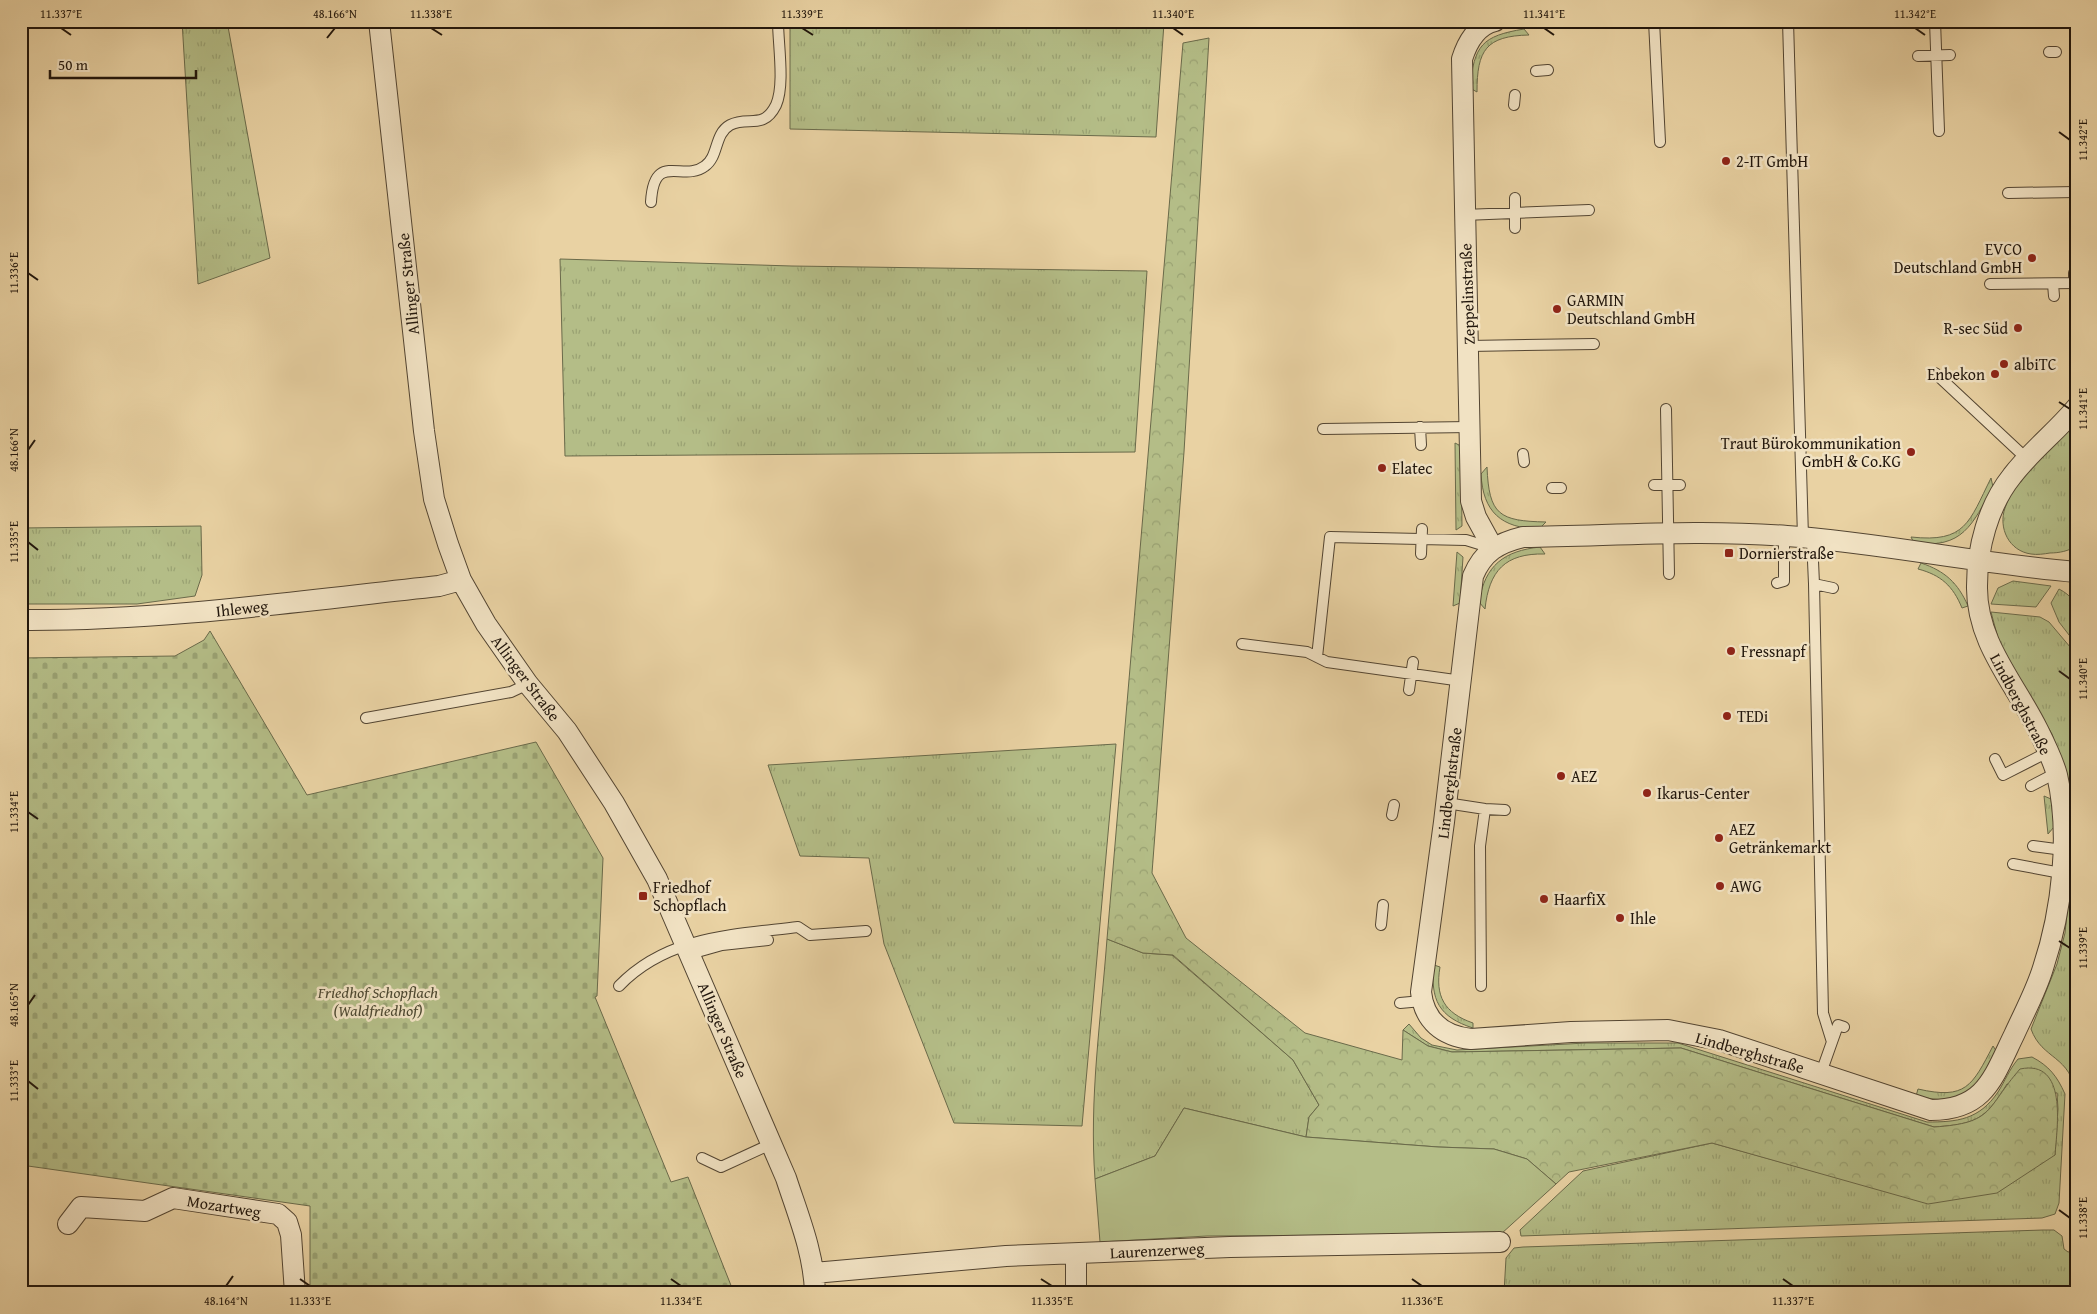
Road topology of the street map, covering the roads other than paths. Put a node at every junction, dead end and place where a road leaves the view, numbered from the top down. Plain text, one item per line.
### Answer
1 (379, 21) edge
2 (778, 21) edge
3 (1654, 21) edge
4 (1788, 21) edge
5 (1935, 21) edge
6 (1482, 27) edge
7 (1937, 55) junction
8 (1950, 55) dead end
9 (1918, 56) dead end
10 (1548, 70) dead end
11 (1536, 71) dead end
12 (1939, 131) dead end
13 (1660, 142) dead end
14 (2076, 192) edge
15 (2008, 193) dead end
16 (1515, 198) dead end
17 (651, 202) dead end
18 (1589, 210) dead end
19 (1515, 213) junction
20 (1464, 215) junction
21 (1515, 228) dead end
22 (2074, 280) edge
23 (1990, 284) dead end
24 (2053, 284) junction
25 (2054, 296) dead end
26 (1594, 344) dead end
27 (1469, 346) junction
28 (1935, 373) dead end
29 (2076, 408) edge
30 (1666, 409) dead end
31 (1420, 427) junction
32 (1470, 428) junction
33 (1323, 429) dead end
34 (1421, 445) dead end
35 (2027, 459) junction
36 (1680, 484) dead end
37 (1654, 485) dead end
38 (1667, 485) junction
39 (1422, 529) dead end
40 (1669, 533) junction
41 (1800, 537) junction
42 (1422, 540) junction
43 (1493, 548) junction
44 (1421, 554) dead end
45 (1978, 561) junction
46 (2076, 572) edge
47 (1669, 574) dead end
48 (460, 580) junction
49 (1777, 583) dead end
50 (1814, 584) junction
51 (1833, 588) dead end
52 (21, 620) edge
53 (1242, 644) dead end
54 (1317, 657) junction
55 (1413, 662) dead end
56 (1412, 674) junction
57 (1462, 681) junction
58 (528, 684) junction
59 (1409, 690) dead end
60 (366, 718) dead end
61 (2048, 752) junction
62 (1994, 759) dead end
63 (2056, 773) junction
64 (2032, 786) dead end
65 (1446, 803) junction
66 (1486, 809) junction
67 (1505, 810) dead end
68 (2033, 846) dead end
69 (2063, 850) junction
70 (2012, 864) dead end
71 (2062, 873) junction
72 (1383, 905) dead end
73 (1381, 925) dead end
74 (866, 931) dead end
75 (768, 940) dead end
76 (688, 949) junction
77 (619, 986) dead end
78 (1481, 986) dead end
79 (1422, 1001) junction
80 (1400, 1002) dead end
81 (1844, 1027) dead end
82 (1832, 1042) junction
83 (1821, 1073) junction
84 (771, 1144) junction
85 (702, 1158) dead end
86 (68, 1224) dead end
87 (1500, 1242) dead end
88 (1076, 1254) junction
89 (815, 1283) edge
90 (295, 1293) edge
91 (1076, 1293) edge

1 - 48 street, Allinger Straße
2 - 17 lane
3 - 13 lane
4 - 41 lane
5 - 7 lane
6 - 20 street, Zeppelinstraße
7 - 8 lane
7 - 9 lane
7 - 12 lane
10 - 11 lane
14 - 15 lane
16 - 19 lane
18 - 19 lane
19 - 20 lane
19 - 21 lane
20 - 27 street, Zeppelinstraße
22 - 24 lane
23 - 24 lane
24 - 25 lane
26 - 27 lane
27 - 32 street, Zeppelinstraße
28 - 35 lane
29 - 35 street, Lindberghstraße
30 - 38 lane
31 - 32 lane
31 - 33 lane
31 - 34 lane
32 - 43 street, Zeppelinstraße
35 - 45 street, Lindberghstraße
36 - 38 lane
37 - 38 lane
38 - 40 lane
39 - 42 lane
40 - 41 street
40 - 43 street
40 - 47 lane
41 - 45 street
41 - 49 lane
41 - 50 lane
42 - 43 lane
42 - 44 lane
42 - 54 lane
43 - 57 street, Lindberghstraße
45 - 46 street
45 - 61 street, Lindberghstraße
48 - 52 street, Ihleweg
48 - 58 street, Allinger Straße
50 - 51 lane
50 - 82 lane
53 - 54 lane
54 - 56 lane
55 - 56 lane
56 - 57 lane
56 - 59 lane
57 - 65 street, Lindberghstraße
58 - 60 lane
58 - 76 street, Allinger Straße
61 - 62 lane
61 - 63 street, Lindberghstraße
63 - 64 lane
63 - 69 street, Lindberghstraße
65 - 66 lane
65 - 79 street, Lindberghstraße
66 - 67 lane
66 - 78 lane
68 - 69 lane
69 - 71 street, Lindberghstraße
70 - 71 lane
71 - 83 street, Lindberghstraße
72 - 73 lane
74 - 76 lane
75 - 76 lane
76 - 77 lane
76 - 84 street, Allinger Straße
79 - 80 lane
79 - 83 street, Lindberghstraße
81 - 82 lane
82 - 83 lane
84 - 85 lane
84 - 89 street, Allinger Straße
86 - 90 street, Mozartweg
87 - 88 street, Laurenzerweg
88 - 89 street, Laurenzerweg
88 - 91 street

